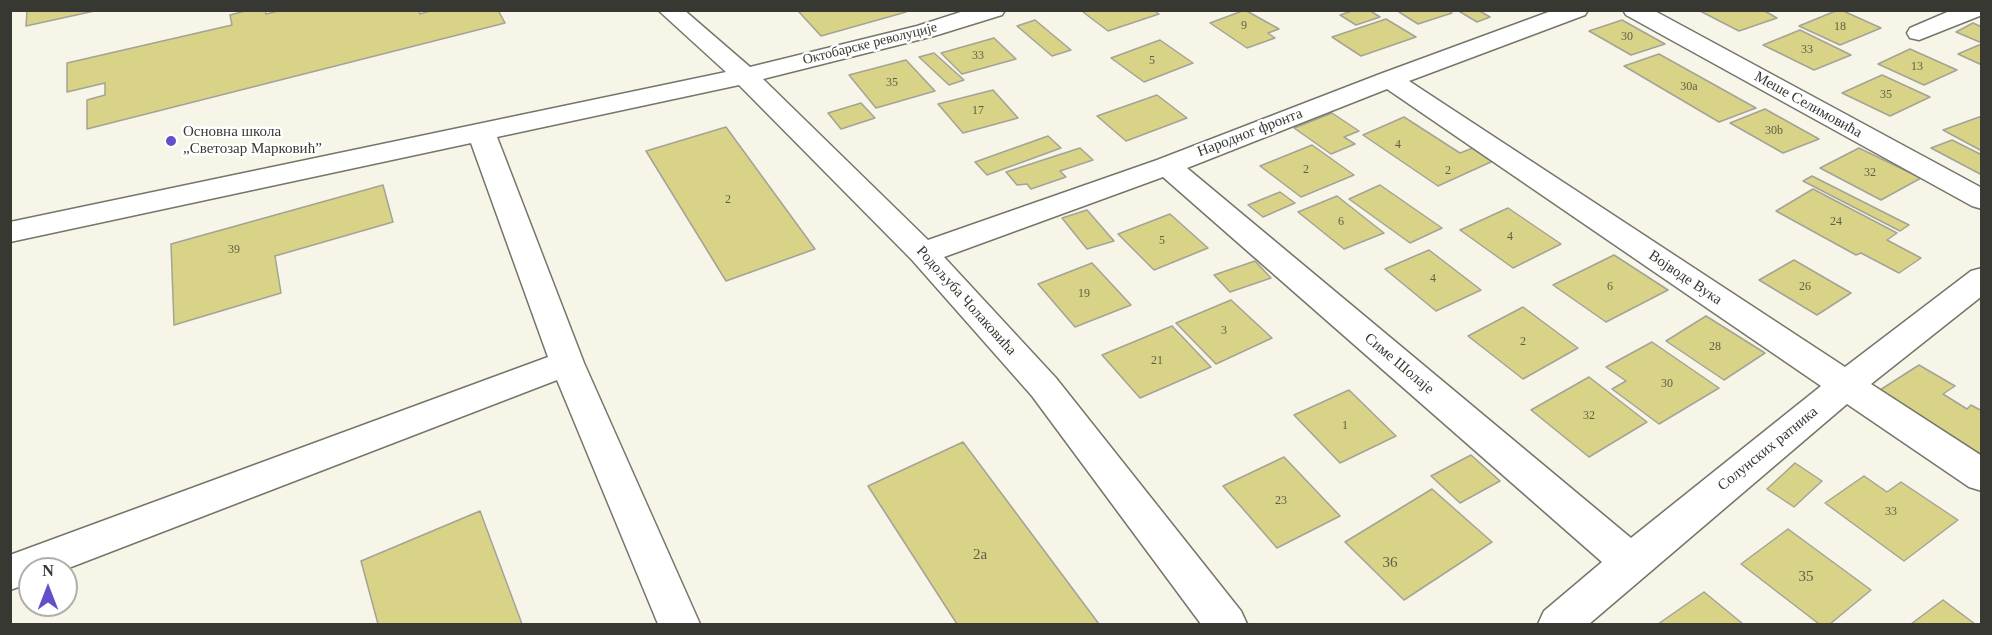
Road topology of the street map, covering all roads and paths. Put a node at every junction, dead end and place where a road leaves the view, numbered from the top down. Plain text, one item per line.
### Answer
1 (669, 10) edge
2 (994, 10) edge
3 (1577, 10) edge
4 (1634, 10) edge
5 (1974, 10) edge
6 (1919, 33) dead end
7 (745, 76) junction
8 (1389, 79) junction
9 (481, 132) junction
10 (1167, 166) junction
11 (1982, 200) edge
12 (10, 231) edge
13 (923, 253) junction
14 (1982, 279) edge
15 (567, 363) junction
16 (1845, 386) junction
17 (1982, 476) edge
18 (1631, 562) junction
19 (10, 573) edge
20 (679, 624) edge
21 (1226, 624) edge
22 (1559, 624) edge

1 - 7 street, Родољуба Чолаковића
2 - 7 street, Октобарске револуције
3 - 8 street, Народног фронта
4 - 11 street, Меше Селимовића
5 - 6 street
7 - 9 street, Октобарске револуције
7 - 13 street, Родољуба Чолаковића
8 - 10 street, Народног фронта
8 - 16 street, Војводе Вука
9 - 12 street, Октобарске револуције
9 - 15 street
10 - 13 street, Народног фронта
10 - 18 street, Симе Шолаје
13 - 21 street, Родољуба Чолаковића
14 - 16 street, Солунских ратника
15 - 19 street
15 - 20 street
16 - 17 street, Војводе Вука
16 - 18 street, Солунских ратника
18 - 22 street, Солунских ратника

